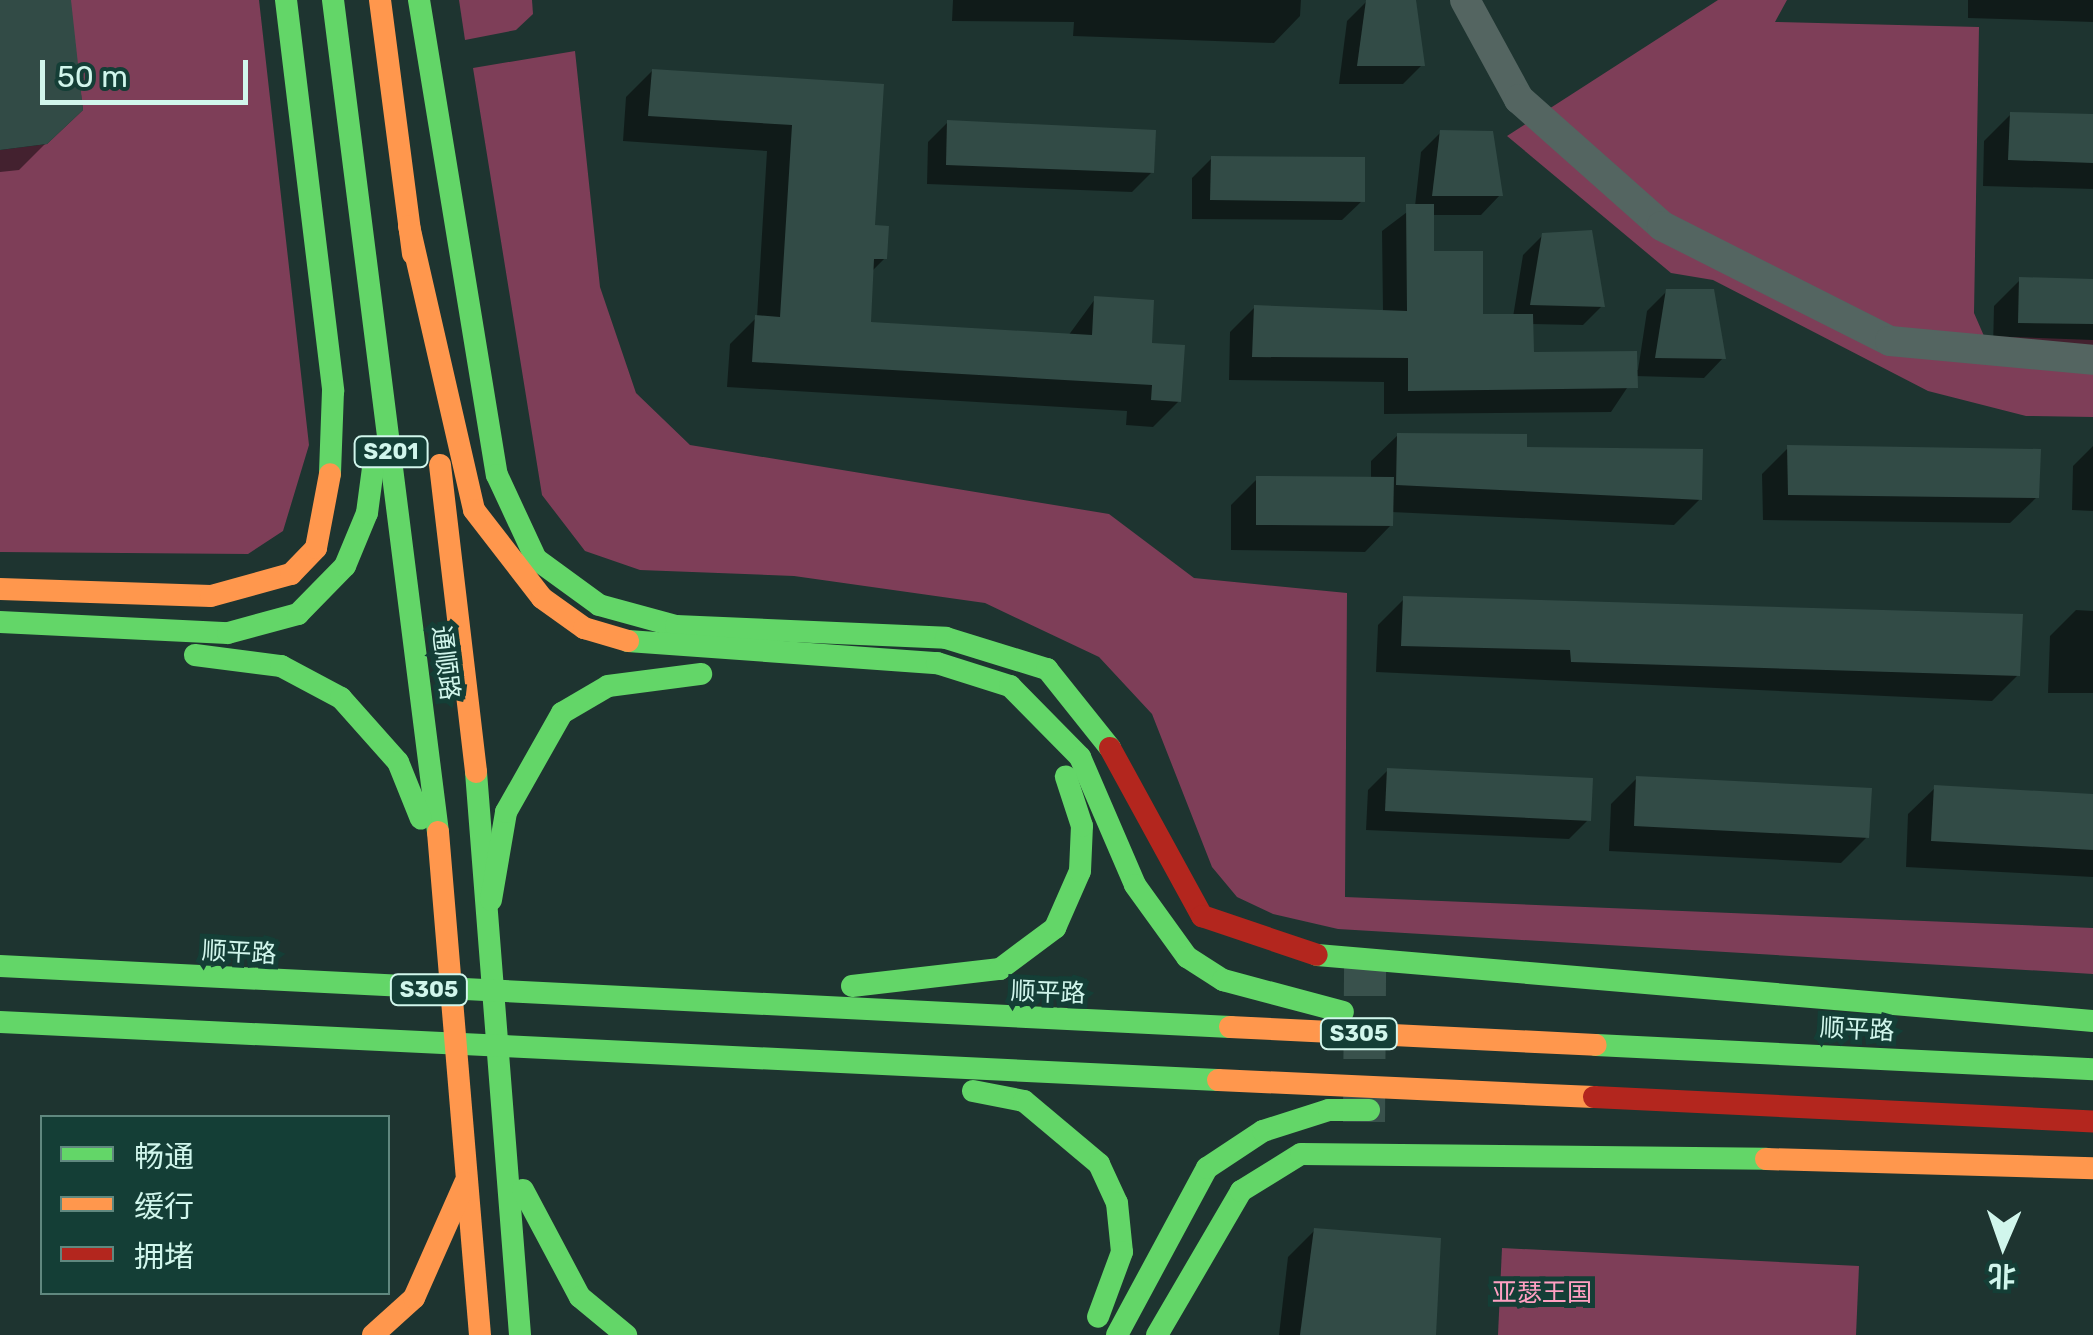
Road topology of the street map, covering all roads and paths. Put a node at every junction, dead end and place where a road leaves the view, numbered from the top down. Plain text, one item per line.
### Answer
1 (286, 0) edge
2 (333, 0) edge
3 (380, 0) edge
4 (419, 0) edge
5 (1465, 0) edge
6 (363, 220) junction
7 (409, 226) junction
8 (2093, 360) edge
9 (0, 588) edge
10 (0, 622) edge
11 (0, 643) edge
12 (491, 900) junction
13 (447, 904) junction
14 (0, 939) edge
15 (0, 966) edge
16 (234, 980) junction
17 (624, 999) junction
18 (2093, 1020) edge
19 (0, 1022) edge
20 (198, 1034) junction
21 (0, 1042) edge
22 (671, 1056) junction
23 (1943, 1062) junction
24 (2093, 1069) edge
25 (1932, 1112) junction
26 (2093, 1120) edge
27 (511, 1161) junction
28 (471, 1165) junction
29 (2093, 1168) edge
30 (373, 1335) edge
31 (480, 1335) edge
32 (520, 1335) edge
33 (626, 1335) edge
34 (1085, 1335) edge
35 (1118, 1335) edge
36 (1157, 1335) edge

1 - 9 main road
2 - 6 main road, 通顺路 / S201
3 - 7 main road, 通顺路 / S201
4 - 18 main road
5 - 8 street
6 - 10 main road
6 - 13 main road, 通顺路 / S201
7 - 12 main road, 通顺路 / S201
7 - 23 main road
11 - 13 main road
12 - 17 main road
12 - 27 main road, 通顺路 / S201
13 - 28 main road, 通顺路 / S201
14 - 16 main road
15 - 16 main road, 顺平路 / S305
16 - 17 main road, 顺平路 / S305
17 - 23 main road, 顺平路 / S305
19 - 20 main road, S305
20 - 21 main road
20 - 22 main road, S305
22 - 25 main road, S305
22 - 34 main road
23 - 24 main road, 顺平路 / S305
25 - 26 main road, S305
25 - 35 main road
27 - 32 main road, 通顺路 / S201
27 - 33 main road
28 - 30 main road
28 - 31 main road, 通顺路 / S201
29 - 36 main road

